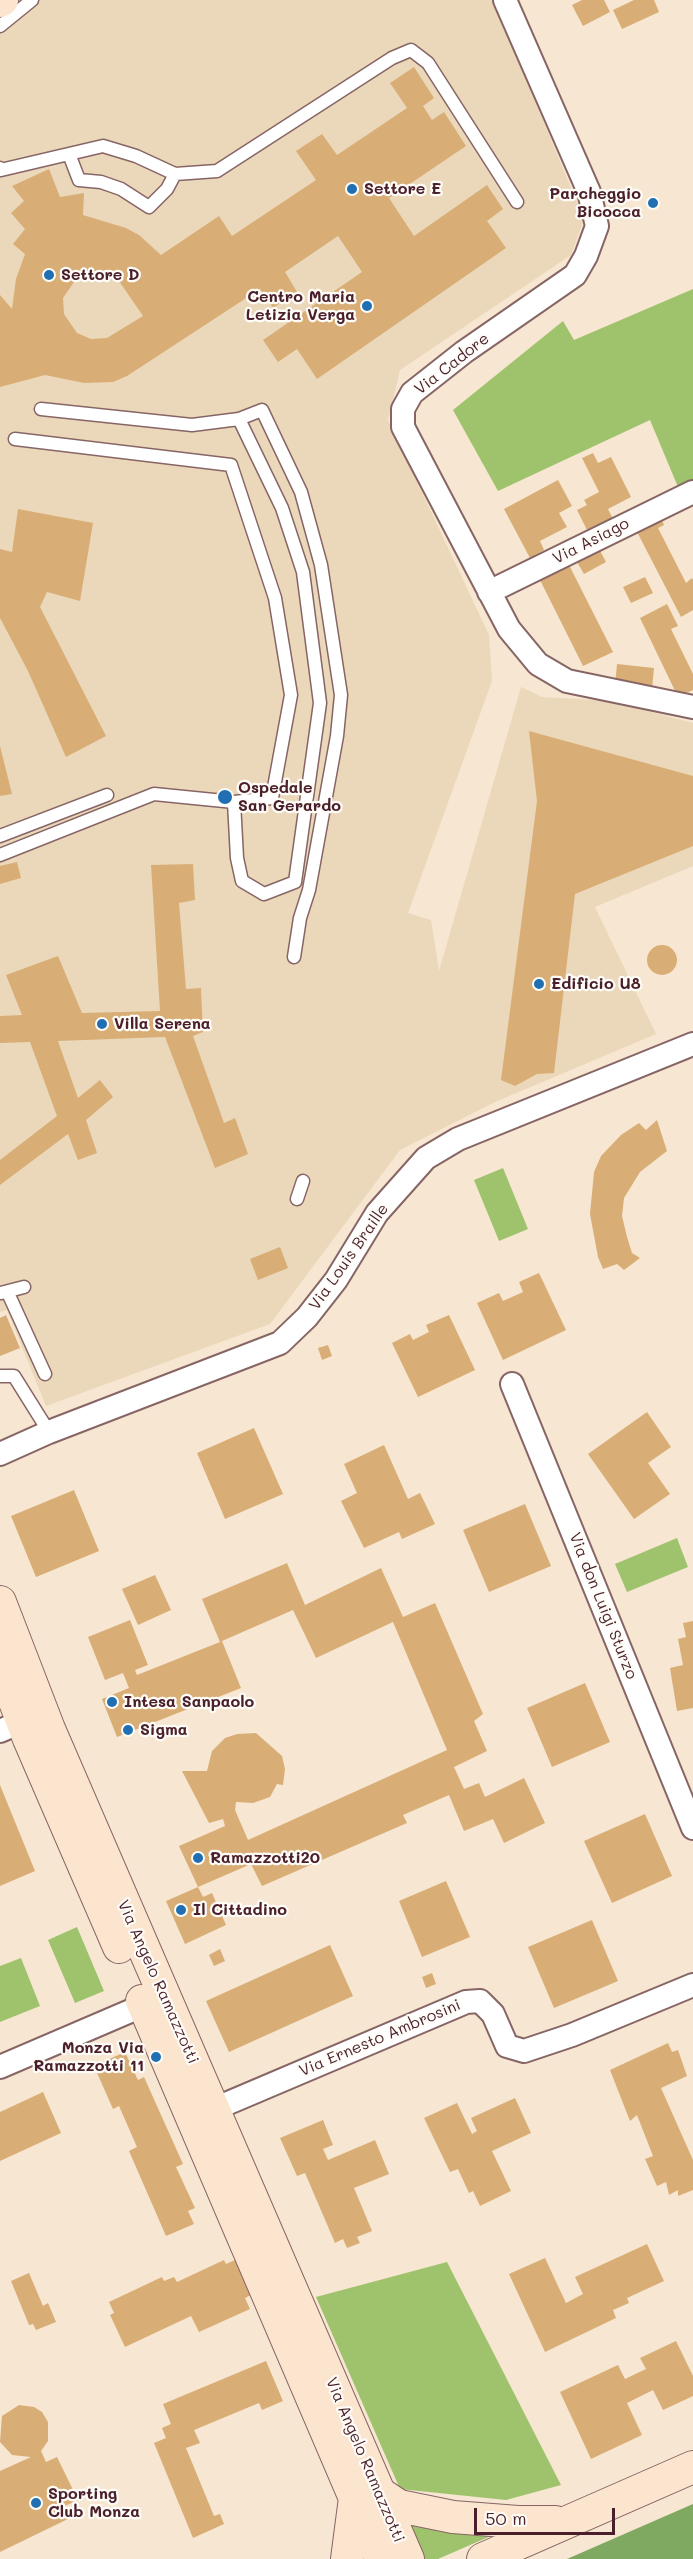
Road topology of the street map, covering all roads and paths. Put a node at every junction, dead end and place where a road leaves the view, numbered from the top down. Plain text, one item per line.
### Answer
1 (32, 0) edge
2 (506, 0) edge
3 (0, 26) edge
4 (69, 154) junction
5 (0, 168) edge
6 (175, 174) junction
7 (516, 202) dead end
8 (41, 409) dead end
9 (239, 419) junction
10 (15, 438) dead end
11 (693, 492) edge
12 (489, 592) junction
13 (693, 707) edge
14 (107, 795) dead end
15 (234, 802) junction
16 (0, 836) edge
17 (0, 855) edge
18 (294, 957) dead end
19 (693, 1044) edge
20 (303, 1181) dead end
21 (297, 1199) dead end
22 (24, 1287) dead end
23 (4, 1293) edge
24 (45, 1374) dead end
25 (0, 1376) edge
26 (512, 1384) dead end
27 (50, 1432) junction
28 (0, 1454) edge
29 (0, 1602) edge
30 (0, 1662) edge
31 (19, 1711) edge
32 (693, 1828) edge
33 (693, 1985) edge
34 (154, 2001) junction
35 (0, 2067) edge
36 (214, 2109) junction
37 (312, 2366) junction
38 (693, 2468) edge
39 (367, 2493) junction
40 (568, 2522) junction
41 (347, 2559) edge
42 (381, 2559) edge
43 (408, 2559) edge
44 (483, 2559) edge

1 - 3 lane
2 - 12 street, Via Cadore
4 - 5 lane
4 - 6 lane
4 - 6 lane
6 - 7 lane
8 - 9 lane
9 - 15 lane
9 - 18 lane
10 - 15 lane
11 - 12 street, Via Asiago
12 - 13 street, Via Cadore
14 - 16 lane
15 - 17 lane
19 - 27 street, Via Louis Braille
20 - 21 lane
22 - 23 lane
23 - 24 lane
25 - 27 lane
26 - 32 street, Via don Luigi Sturzo
27 - 28 street, Via Louis Braille
29 - 31 street, Via Angelo Ramazzotti
30 - 31 street, Via Angelo Ramazzotti
31 - 34 street, Via Angelo Ramazzotti
33 - 36 street, Via Ernesto Ambrosini
34 - 35 street
34 - 36 street, Via Angelo Ramazzotti
34 - 37 street, Via Angelo Ramazzotti
36 - 37 street, Via Angelo Ramazzotti
37 - 39 street, Via Angelo Ramazzotti
38 - 40 street
39 - 40 street
39 - 41 street
39 - 42 street, Via Angelo Ramazzotti
39 - 43 street, Via Angelo Ramazzotti
40 - 44 street

